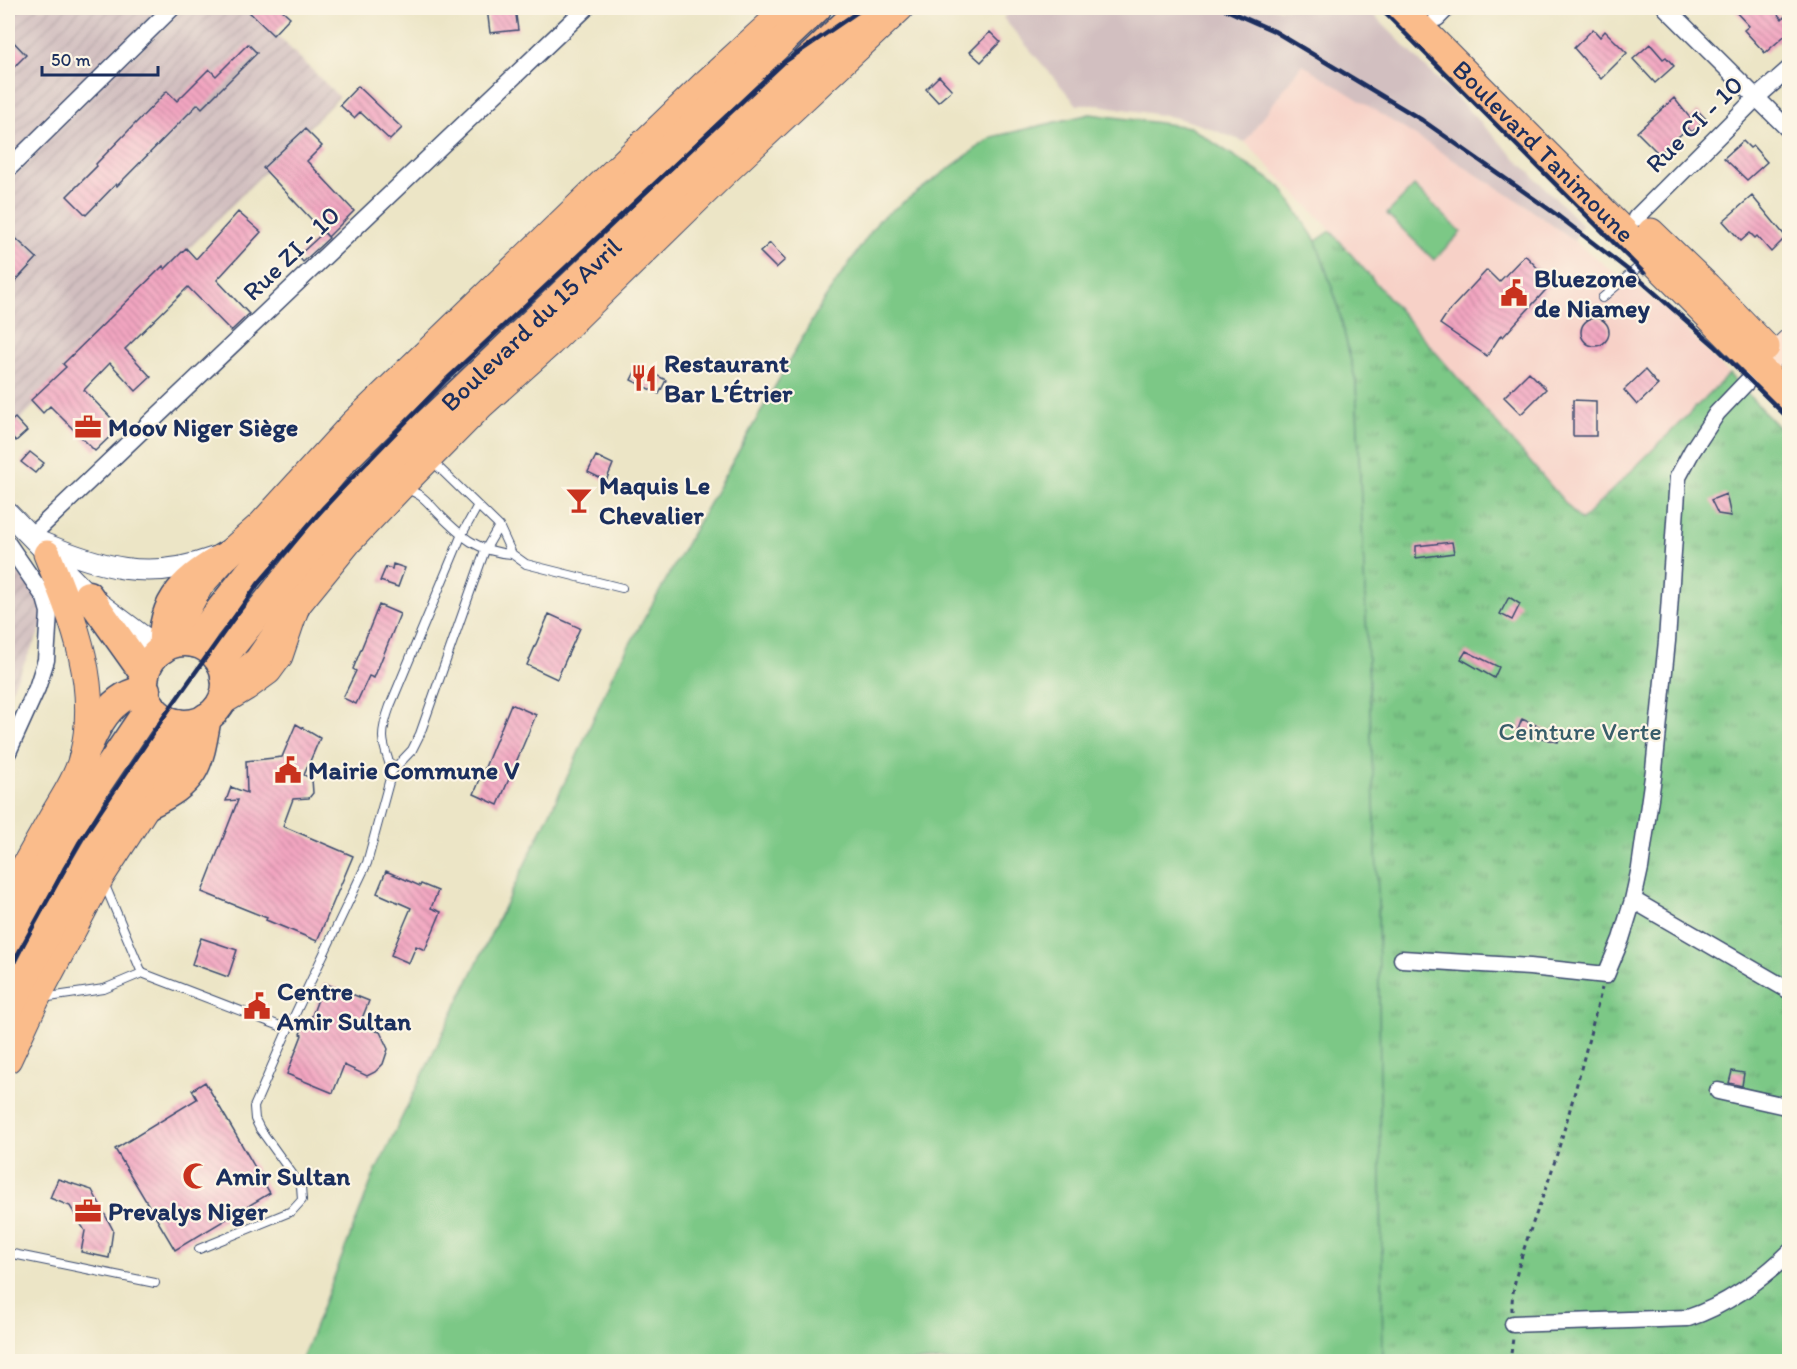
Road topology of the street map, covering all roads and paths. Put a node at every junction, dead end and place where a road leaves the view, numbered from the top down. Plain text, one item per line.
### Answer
1 (172, 8) edge
2 (586, 8) edge
3 (788, 8) edge
4 (817, 8) edge
5 (862, 8) edge
6 (900, 8) edge
7 (1401, 8) edge
8 (1666, 8) edge
9 (1437, 11) edge
10 (1790, 68) edge
11 (1756, 98) junction
12 (1790, 131) edge
13 (8, 169) edge
14 (1636, 218) junction
15 (1657, 251) junction
16 (1602, 298) dead end
17 (1778, 359) edge
18 (1790, 398) edge
19 (429, 457) junction
20 (400, 487) junction
21 (477, 507) junction
22 (8, 513) edge
23 (499, 526) junction
24 (462, 534) junction
25 (38, 543) junction
26 (8, 544) edge
27 (485, 550) junction
28 (230, 553) junction
29 (512, 554) junction
30 (622, 588) dead end
31 (88, 595) junction
32 (296, 606) joint
33 (177, 645) junction
34 (147, 687) junction
35 (207, 701) junction
36 (88, 727) junction
37 (8, 752) edge
38 (83, 758) junction
39 (392, 771) junction
40 (147, 806) joint
41 (101, 876) junction
42 (8, 897) edge
43 (1634, 900) junction
44 (8, 943) edge
45 (1402, 959) dead end
46 (142, 973) junction
47 (1606, 975) junction
48 (1790, 991) edge
49 (36, 999) junction
50 (8, 1011) edge
51 (288, 1029) junction
52 (8, 1059) edge
53 (1718, 1091) dead end
54 (1790, 1107) edge
55 (199, 1249) dead end
56 (1790, 1252) edge
57 (8, 1253) edge
58 (155, 1283) dead end
59 (1513, 1324) junction
60 (1510, 1362) edge

1 - 13 street
2 - 25 street, Rue ZI - 10
3 - 28 main road, Boulevard du 15 Avril
4 - 33 highway, Boulevard du 15 Avril
5 - 35 highway, Boulevard du 15 Avril
6 - 19 main road, Boulevard du 15 Avril
7 - 15 main road, Boulevard Tanimoune
8 - 11 street
9 - 14 main road, Boulevard Tanimoune
10 - 11 street, Rue CI - 10
11 - 12 street
11 - 14 street, Rue CI - 10
14 - 15 main road, Boulevard Tanimoune
15 - 16 lane
15 - 17 main road, Boulevard Tanimoune
17 - 18 main road, Boulevard Tanimoune
17 - 43 street
19 - 20 main road, Boulevard du 15 Avril
19 - 21 lane
20 - 24 lane
20 - 32 main road, Boulevard du 15 Avril
21 - 23 lane
21 - 24 lane
22 - 25 street
23 - 27 lane
23 - 29 lane
24 - 27 lane
24 - 39 lane
25 - 28 street
25 - 31 street
25 - 36 main road
26 - 37 street
27 - 29 lane
27 - 39 lane
28 - 33 highway
29 - 30 lane
31 - 33 street
31 - 34 highway
32 - 35 highway
33 - 34 highway, Boulevard du 15 Avril
33 - 35 highway
34 - 35 highway
34 - 36 main road
34 - 38 highway
34 - 44 highway
35 - 40 highway
35 - 50 highway, Boulevard du 15 Avril
36 - 38 main road
38 - 42 main road
39 - 51 lane
40 - 41 main road
41 - 46 lane
41 - 49 main road
43 - 47 street
43 - 48 street
45 - 47 street
46 - 49 lane
46 - 51 lane
47 - 59 path
49 - 52 main road
51 - 55 lane
53 - 54 street
56 - 59 street
57 - 58 lane
59 - 60 path

